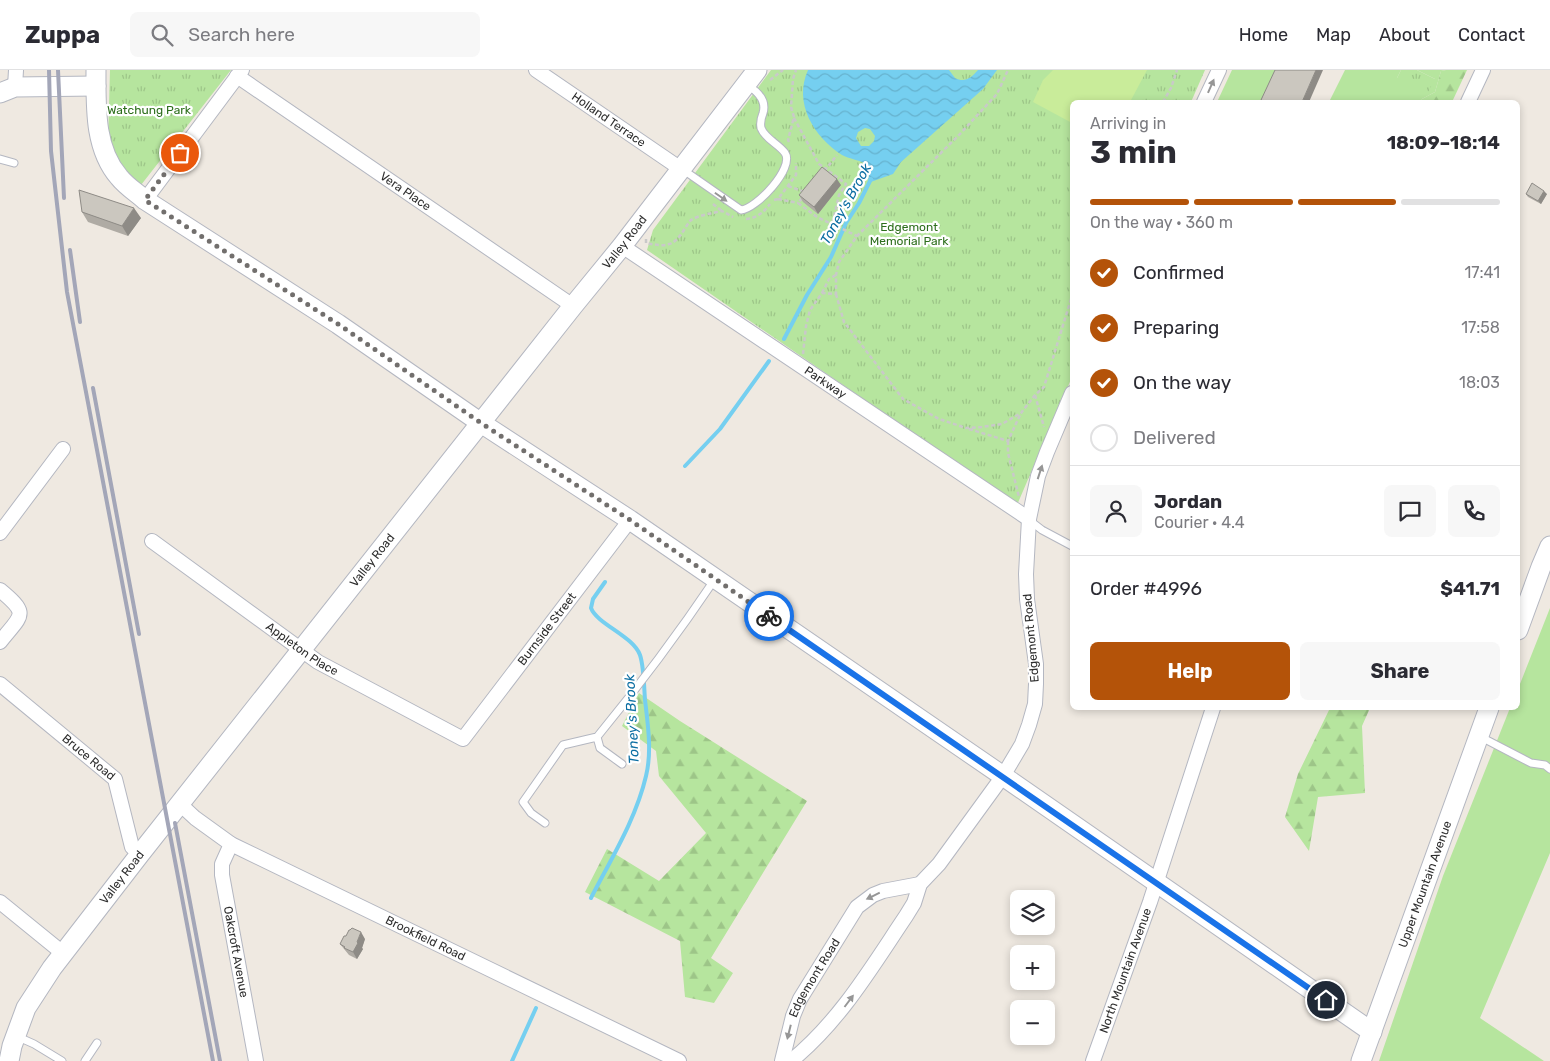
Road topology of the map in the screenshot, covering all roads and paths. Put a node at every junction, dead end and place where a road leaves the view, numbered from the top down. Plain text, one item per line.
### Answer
1 (536, 70) edge
2 (796, 70) edge
3 (1008, 70) edge
4 (1177, 70) edge
5 (1219, 70) edge
6 (1483, 70) edge
7 (240, 73) edge
8 (752, 77) edge
9 (96, 78) edge
10 (10, 83) edge
11 (1164, 100) edge
12 (1205, 100) edge
13 (1469, 100) edge
14 (794, 117) junction
15 (791, 144) dead end
16 (837, 155) dead end
17 (797, 157) dead end
18 (0, 159) edge
19 (14, 164) dead end
20 (681, 169) junction
21 (826, 169) junction
22 (821, 175) edge
23 (788, 186) junction
24 (778, 199) junction
25 (145, 200) junction
26 (708, 200) dead end
27 (798, 203) junction
28 (722, 211) junction
29 (736, 218) dead end
30 (743, 220) dead end
31 (833, 226) junction
32 (857, 236) junction
33 (646, 243) dead end
34 (622, 246) junction
35 (836, 275) junction
36 (822, 293) junction
37 (836, 294) junction
38 (1070, 302) edge
39 (573, 306) junction
40 (797, 364) junction
41 (1035, 395) junction
42 (1070, 398) edge
43 (1021, 413) junction
44 (481, 423) junction
45 (966, 428) junction
46 (1046, 435) dead end
47 (1008, 441) junction
48 (63, 450) dead end
49 (1019, 497) dead end
50 (1029, 519) junction
51 (630, 520) junction
52 (0, 533) edge
53 (152, 541) dead end
54 (1070, 545) edge
55 (1550, 546) edge
56 (715, 579) junction
57 (0, 590) edge
58 (1520, 624) edge
59 (0, 642) edge
60 (302, 650) junction
61 (0, 684) edge
62 (1213, 710) edge
63 (1488, 710) edge
64 (598, 736) junction
65 (1479, 736) junction
66 (463, 740) joint
67 (622, 764) dead end
68 (1550, 770) edge
69 (1003, 776) junction
70 (180, 804) junction
71 (545, 823) dead end
72 (231, 844) junction
73 (140, 854) junction
74 (1156, 882) junction
75 (920, 884) junction
76 (0, 902) edge
77 (64, 954) junction
78 (1372, 1032) junction
79 (15, 1036) junction
80 (97, 1043) dead end
81 (10, 1061) edge
82 (62, 1061) edge
83 (85, 1061) edge
84 (256, 1061) edge
85 (679, 1061) edge
86 (782, 1061) edge
87 (791, 1061) edge
88 (1093, 1061) edge
89 (1362, 1061) edge

1 - 20 street, Holland Terrace
2 - 14 path
3 - 32 path
4 - 11 path
12 -> 5 street
6 - 13 street
7 - 25 street
7 - 39 street, Vera Place
8 - 20 main road, Valley Road
20 -> 8 lane
9 - 10 main road
9 - 25 main road
14 - 15 path
14 - 21 path
16 - 21 path
17 - 23 path
18 - 19 lane
20 - 34 main road, Valley Road
21 - 22 path
21 - 31 path
23 - 24 path
23 - 27 path
24 - 27 path
24 - 30 path
25 - 44 main road
26 - 28 path
27 - 31 path
28 - 29 path
28 - 33 path
31 - 32 path
32 - 35 path
34 - 39 main road, Valley Road
34 - 40 street, Parkway
35 - 36 path
35 - 37 path
36 - 37 path
36 - 40 path
37 - 45 path
38 - 41 path
39 - 44 main road, Valley Road
40 - 50 street, Parkway
41 - 43 path
41 - 46 path
50 -> 42 street, Edgemont Road
43 - 45 path
43 - 47 path
44 - 51 main road
44 - 60 main road, Valley Road
45 - 47 path
47 - 49 path
48 - 52 street
50 - 54 lane
50 - 69 street, Edgemont Road
51 - 56 main road
51 - 66 street, Burnside Street
53 - 60 street, Appleton Place
55 - 58 main road
56 - 64 lane
56 - 69 main road
57 - 59 street
60 - 66 street, Appleton Place
60 - 70 main road, Valley Road
61 - 73 street, Bruce Road
62 - 74 street, North Mountain Avenue
63 - 65 main road, Upper Mountain Avenue
64 - 67 lane
64 - 71 lane
65 - 68 lane
65 - 78 main road, Upper Mountain Avenue
69 - 74 main road
69 - 75 street, Edgemont Road
70 - 72 street, Brookfield Road
70 - 73 main road, Valley Road
72 - 84 street, Oakcroft Avenue
72 - 85 street, Brookfield Road
73 - 77 main road, Valley Road
74 - 78 main road
74 - 88 street, North Mountain Avenue
75 -> 86 street, Edgemont Road
87 -> 75 street, Edgemont Road
76 - 77 street
77 - 79 main road, Valley Road
78 - 89 main road, Upper Mountain Avenue
79 - 81 main road, Valley Road
79 - 82 lane
80 - 83 lane

